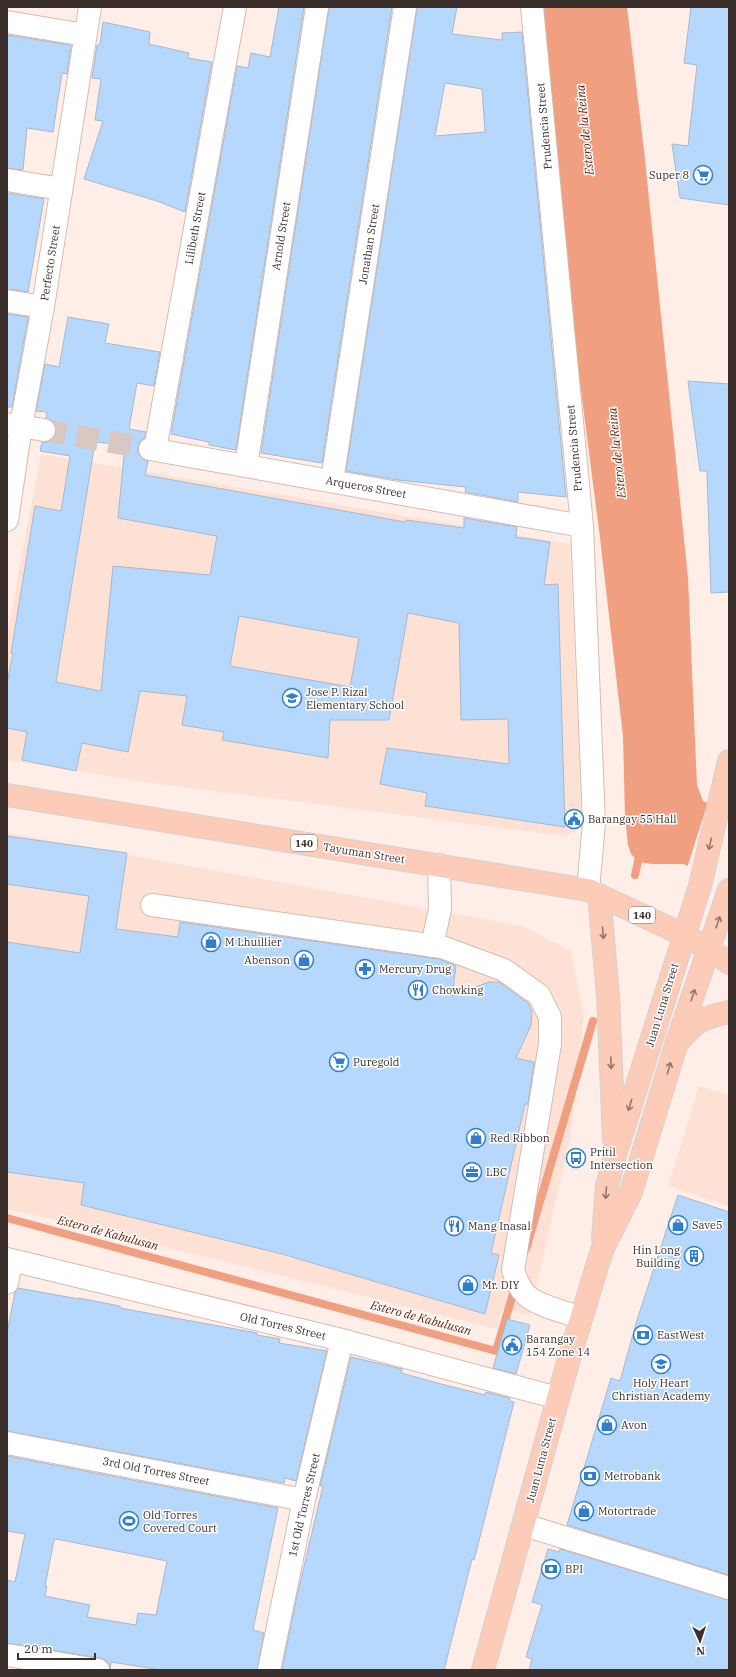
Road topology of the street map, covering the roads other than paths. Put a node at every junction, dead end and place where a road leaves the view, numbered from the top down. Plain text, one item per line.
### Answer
1 (90, 7) edge
2 (235, 7) edge
3 (317, 7) edge
4 (405, 7) edge
5 (532, 7) edge
6 (7, 22) edge
7 (85, 35) junction
8 (7, 180) edge
9 (61, 189) junction
10 (7, 301) edge
11 (43, 306) junction
12 (14, 425) edge
13 (44, 430) tunnel mouth
14 (152, 449) joint
15 (246, 466) junction
16 (332, 481) junction
17 (7, 520) edge
18 (582, 526) junction
19 (729, 761) edge
20 (7, 795) edge
21 (439, 865) junction
22 (594, 893) junction
23 (728, 893) edge
24 (152, 905) dead end
25 (684, 935) junction
26 (432, 946) junction
27 (709, 949) junction
28 (729, 963) edge
29 (729, 1012) edge
30 (676, 1045) junction
31 (615, 1155) junction
32 (602, 1250) junction
33 (9, 1260) edge
34 (7, 1283) edge
35 (581, 1318) junction
36 (342, 1340) junction
37 (558, 1398) junction
38 (7, 1443) edge
39 (304, 1500) junction
40 (524, 1525) junction
41 (729, 1588) edge
42 (7, 1654) edge
43 (98, 1670) edge
44 (269, 1670) edge
45 (483, 1670) edge

1 - 7 street, Perfecto Street
2 - 14 street, Lilibeth Street
3 - 15 street, Arnold Street
4 - 16 street, Jonathan Street
5 - 18 street, Prudencia Street
6 - 7 street
7 - 9 street, Perfecto Street
8 - 9 street
9 - 11 street, Perfecto Street
10 - 11 street
11 - 12 street, Perfecto Street
12 - 13 street
12 - 17 street, Perfecto Street
14 - 15 street, Arqueros Street
15 - 16 street, Arqueros Street
16 - 18 street, Arqueros Street
18 - 22 street, Prudencia Street
19 -> 25 main road, Juan Luna Street
20 - 21 main road, Tayuman Street / 140
21 - 22 main road, Tayuman Street / 140
21 - 26 street
22 - 25 main road, Tayuman Street / 140
22 -> 31 main road
27 -> 23 main road, Juan Luna Street
24 - 26 street
25 - 27 main road, Tayuman Street / 140
25 -> 31 main road, Juan Luna Street
26 - 35 street
27 - 28 main road, 140
30 -> 27 main road, Juan Luna Street
29 - 30 main road
32 -> 30 main road, Juan Luna Street
31 -> 32 main road, Juan Luna Street
32 - 35 main road, Juan Luna Street
33 - 34 street
33 - 36 street, Old Torres Street
35 - 37 main road, Juan Luna Street
36 - 37 street, Old Torres Street
36 - 39 street, 1st Old Torres Street
37 - 40 main road, Juan Luna Street
38 - 39 street, 3rd Old Torres Street
39 - 44 street, 1st Old Torres Street
40 - 41 street
40 - 45 main road, Juan Luna Street
42 - 43 street

